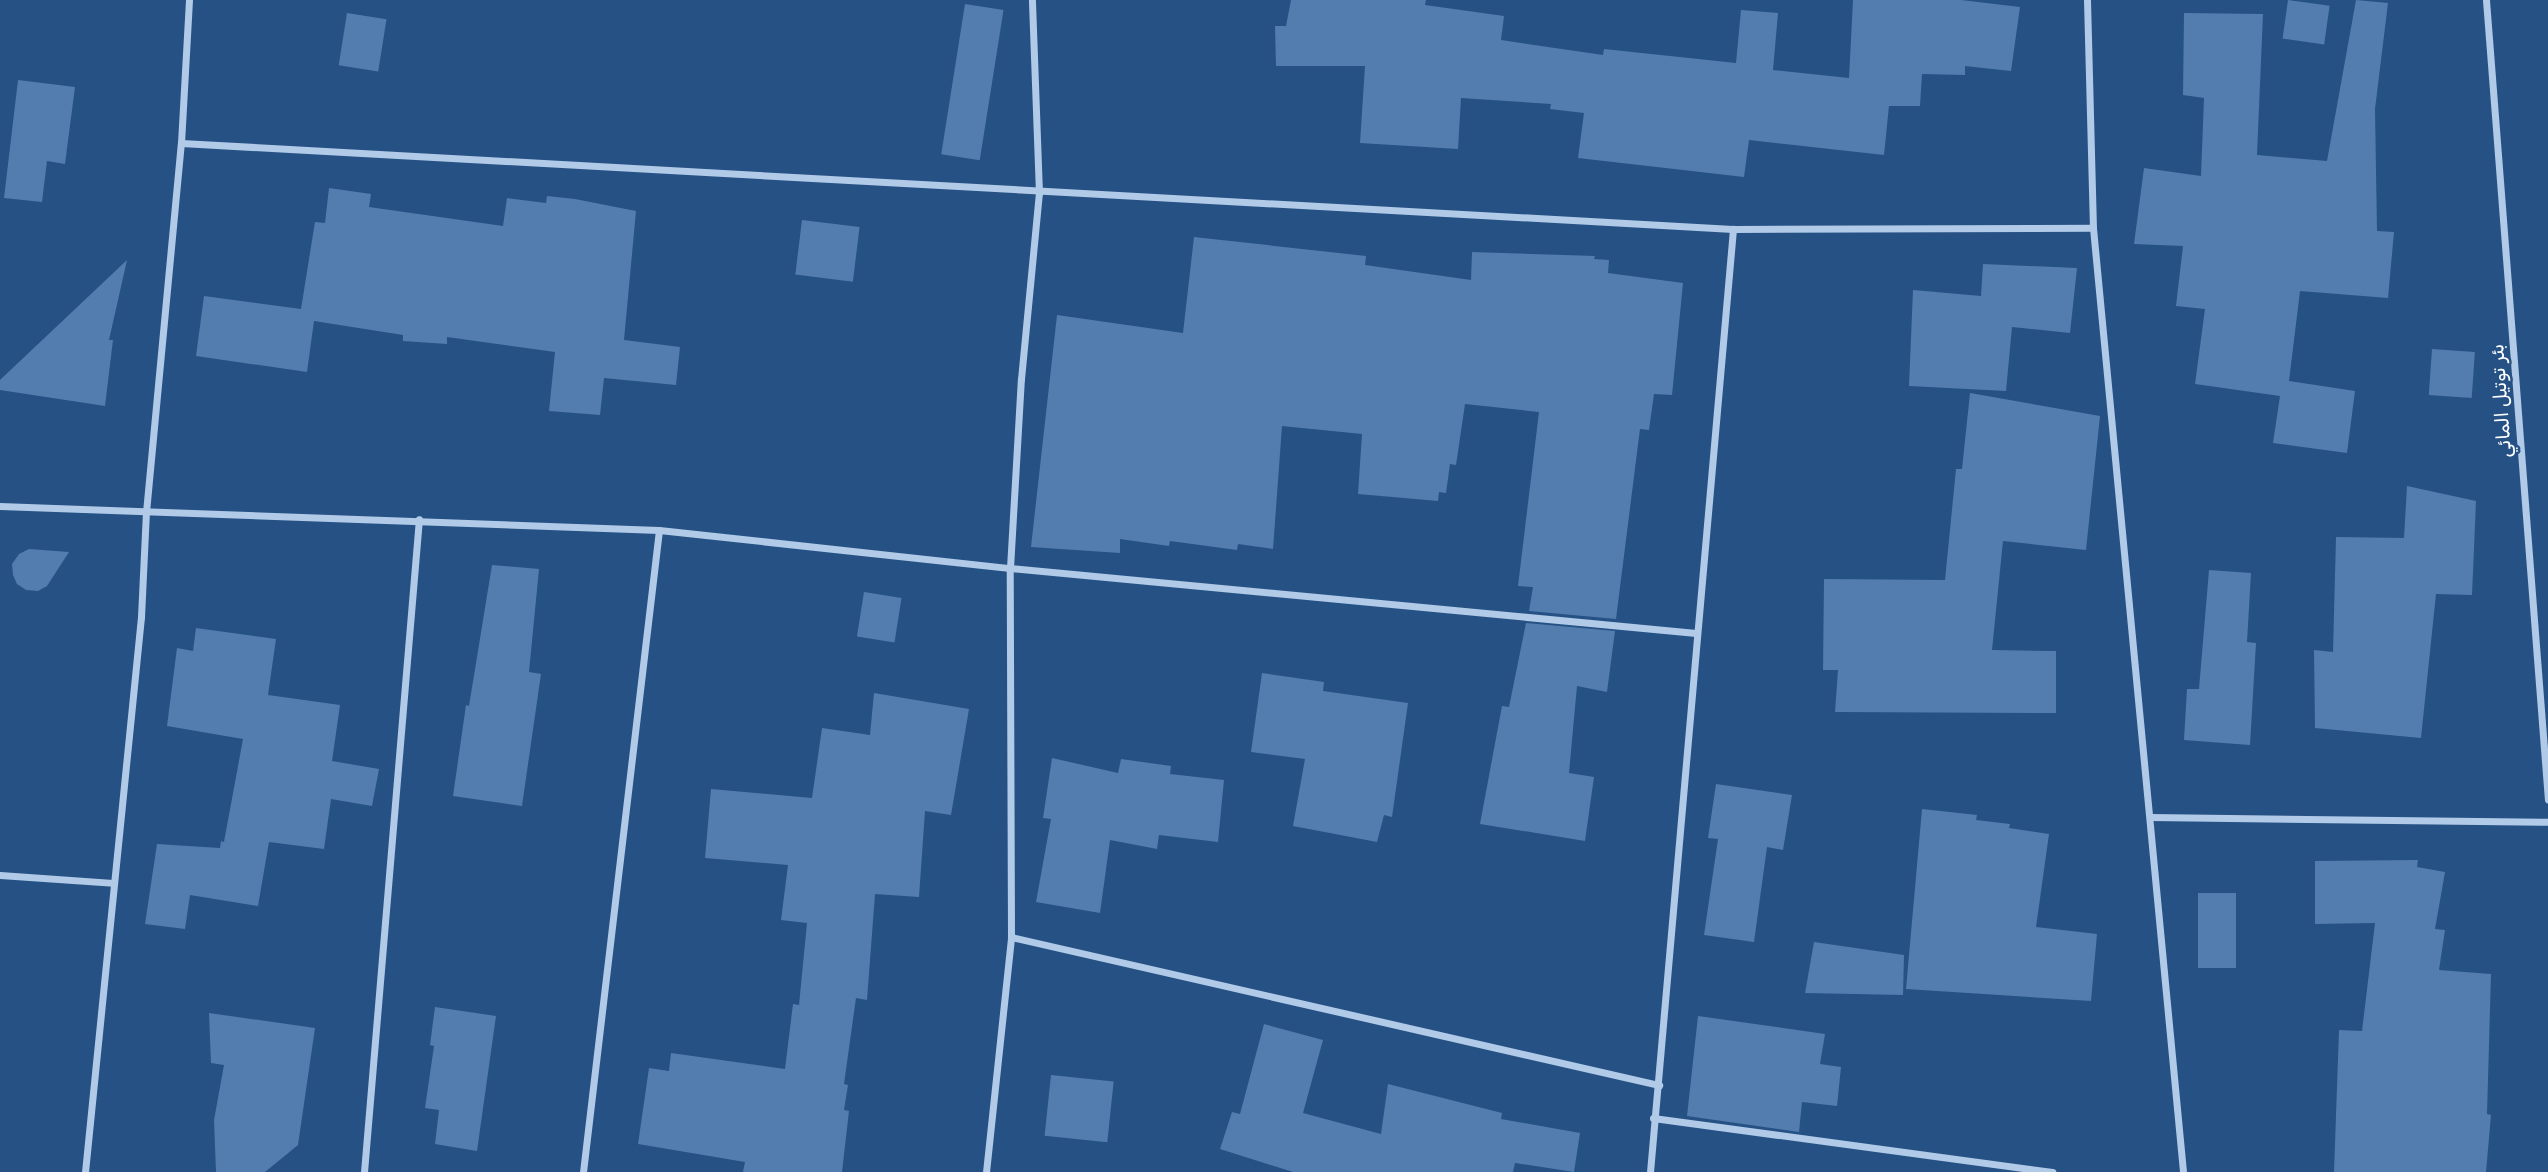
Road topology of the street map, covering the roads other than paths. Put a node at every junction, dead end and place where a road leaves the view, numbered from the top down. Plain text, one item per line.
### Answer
1 (189, 0) edge
2 (1032, 0) edge
3 (2087, 0) edge
4 (2486, 0) edge
5 (181, 143) junction
6 (1040, 193) junction
7 (2093, 228) junction
8 (1733, 229) junction
9 (0, 506) edge
10 (146, 512) junction
11 (419, 519) junction
12 (659, 530) junction
13 (1010, 568) junction
14 (1696, 633) junction
15 (2548, 800) edge
16 (2150, 817) junction
17 (2548, 822) edge
18 (0, 875) edge
19 (113, 883) junction
20 (1012, 937) junction
21 (1659, 1086) junction
22 (1653, 1118) junction
23 (85, 1172) edge
24 (364, 1172) edge
25 (583, 1172) edge
26 (986, 1172) edge
27 (1650, 1172) edge
28 (2052, 1172) edge
29 (2183, 1172) edge

1 - 5 street
2 - 6 street
3 - 7 street
4 - 15 street, بئر توتيل المائي
5 - 6 street
5 - 10 street
6 - 8 street
6 - 13 street
7 - 8 street
7 - 16 street
8 - 14 street
9 - 10 street
10 - 11 street
10 - 19 street
11 - 12 street
11 - 24 street
12 - 13 street
12 - 25 street
13 - 14 street
13 - 20 street
14 - 21 street
16 - 17 street
16 - 29 street
18 - 19 street
19 - 23 street
20 - 21 street
20 - 26 street
21 - 22 street
22 - 27 street
22 - 28 street

